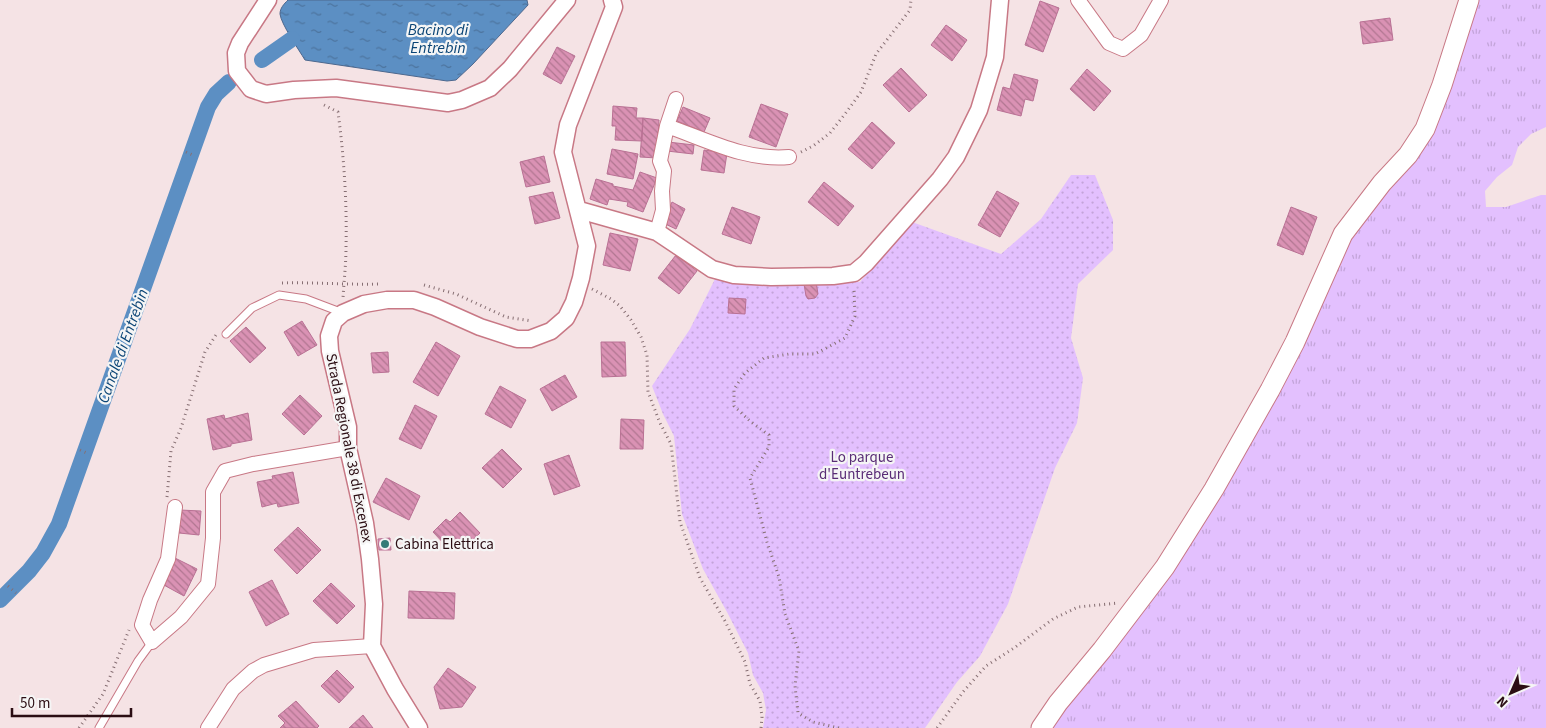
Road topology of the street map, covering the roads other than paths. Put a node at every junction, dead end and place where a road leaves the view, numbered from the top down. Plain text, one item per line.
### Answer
1 (268, 0) edge
2 (567, 0) edge
3 (612, 0) edge
4 (1000, 0) edge
5 (1078, 0) edge
6 (1161, 0) edge
7 (1469, 0) edge
8 (676, 99) dead end
9 (667, 126) junction
10 (789, 157) road end
11 (579, 210) junction
12 (657, 232) junction
13 (343, 313) junction
14 (223, 332) road end
15 (348, 448) junction
16 (170, 503) road end
17 (152, 642) junction
18 (372, 646) junction
19 (100, 728) edge
20 (208, 728) edge
21 (419, 728) edge
22 (1041, 728) edge

1 - 2 street
3 - 11 street
4 - 12 street
5 - 6 street
7 - 22 main road
8 - 9 street
9 - 10 street
9 - 12 street
11 - 12 street
11 - 13 street
13 - 14 lane
13 - 15 street, Strada Regionale 38 di Excenex
15 - 17 street
15 - 18 street, Strada Regionale 38 di Excenex
16 - 17 street
17 - 19 lane
18 - 20 street
18 - 21 street

